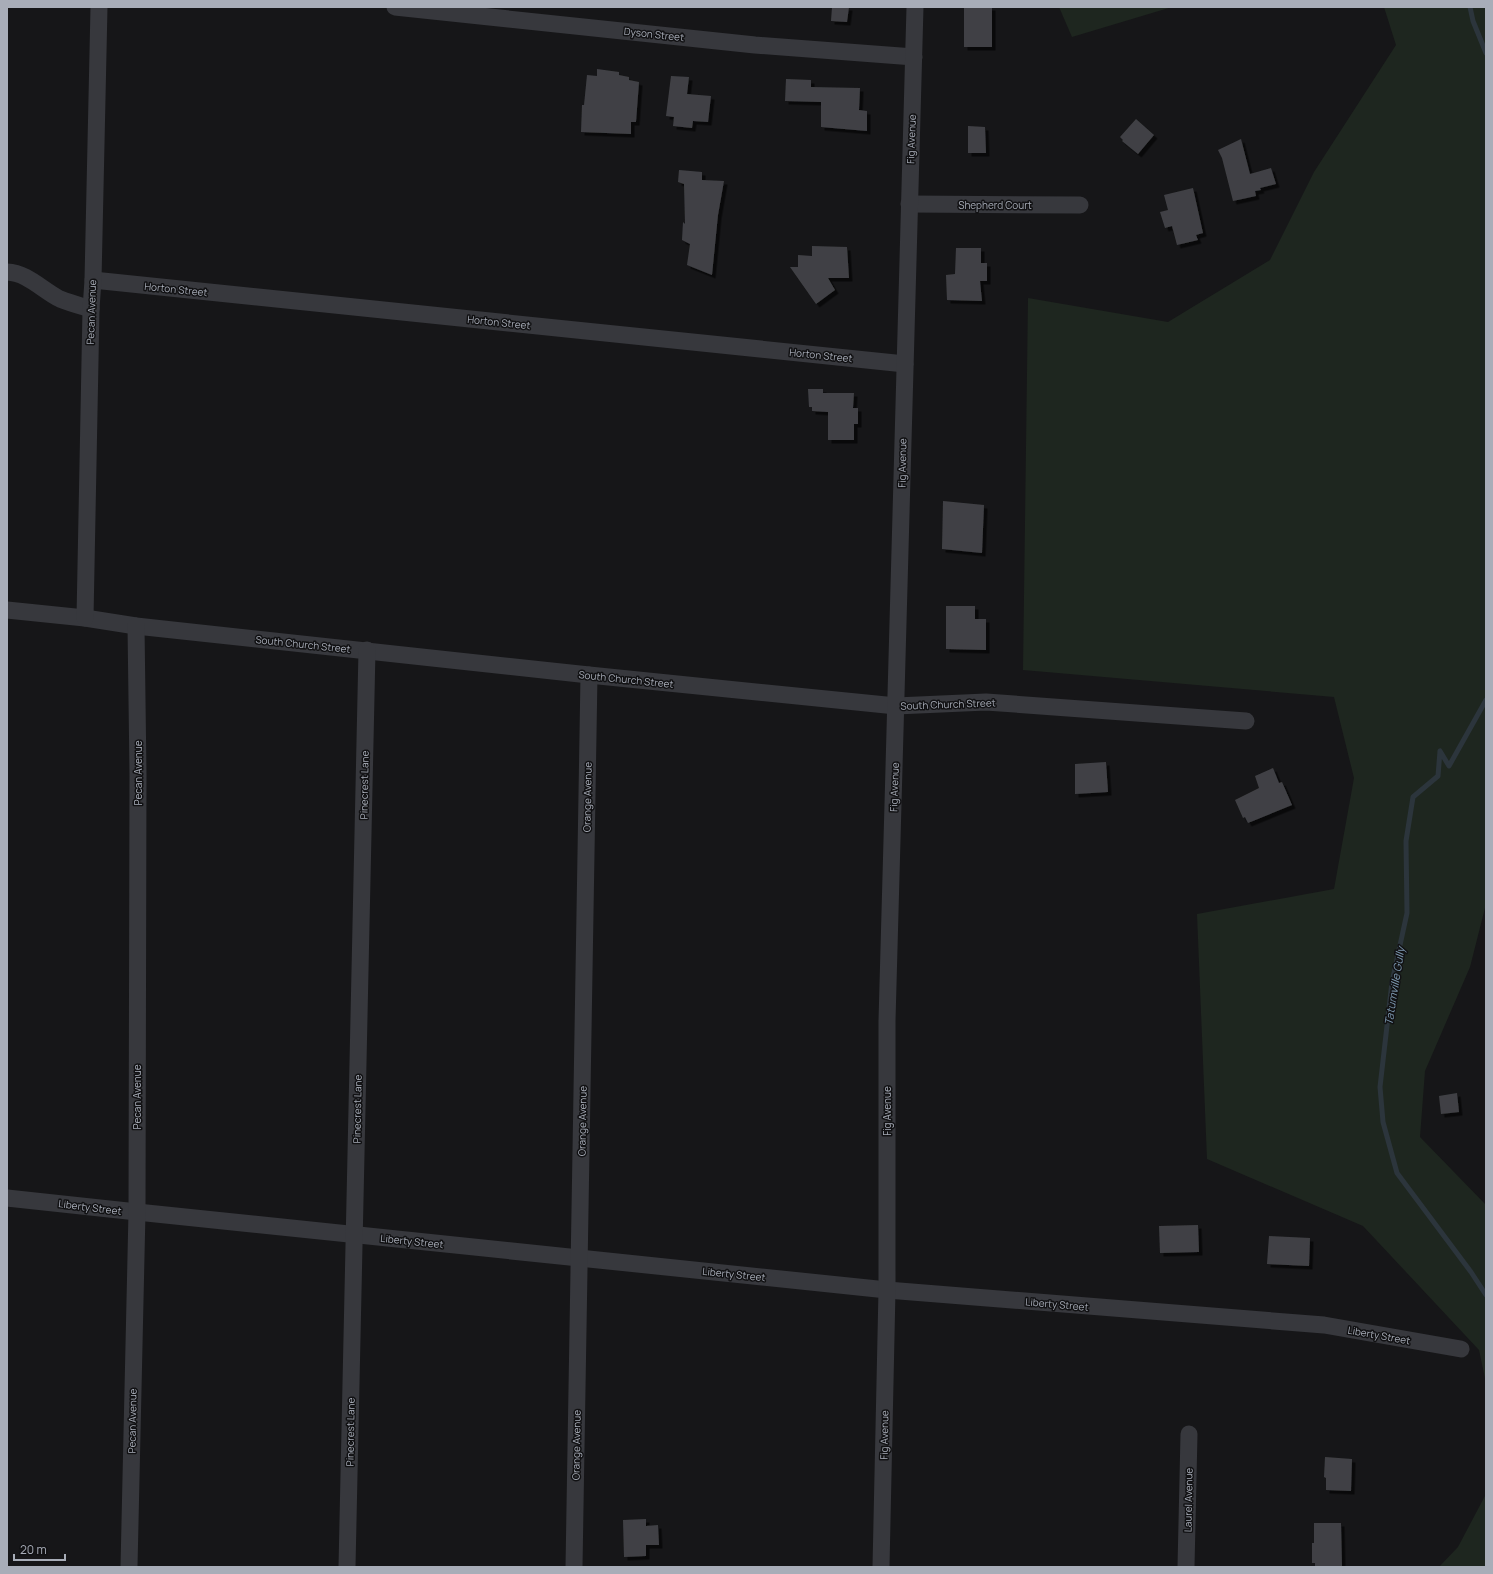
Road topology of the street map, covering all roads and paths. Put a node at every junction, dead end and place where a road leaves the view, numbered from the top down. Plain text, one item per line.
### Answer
1 (99, 7) edge
2 (395, 7) edge
3 (915, 7) edge
4 (914, 57) junction
5 (909, 204) junction
6 (1080, 205) dead end
7 (7, 272) edge
8 (93, 280) junction
9 (91, 309) junction
10 (905, 364) junction
11 (7, 610) edge
12 (85, 618) junction
13 (136, 626) junction
14 (367, 650) junction
15 (589, 675) junction
16 (896, 706) junction
17 (1246, 721) dead end
18 (7, 1198) edge
19 (137, 1212) junction
20 (355, 1235) junction
21 (580, 1259) junction
22 (887, 1290) junction
23 (1461, 1349) dead end
24 (1189, 1434) dead end
25 (129, 1567) edge
26 (347, 1567) edge
27 (574, 1567) edge
28 (881, 1567) edge
29 (1186, 1567) edge

1 - 8 street, Pecan Avenue
2 - 4 street, Dyson Street
3 - 4 street, Fig Avenue
4 - 5 street, Fig Avenue
5 - 6 street, Shepherd Court
5 - 10 street, Fig Avenue
7 - 9 street
8 - 9 street, Pecan Avenue
8 - 10 street, Horton Street
9 - 12 street, Pecan Avenue
10 - 16 street, Fig Avenue
11 - 12 street, South Church Street
12 - 13 street, South Church Street
13 - 14 street, South Church Street
13 - 19 street, Pecan Avenue
14 - 15 street, South Church Street
14 - 20 street, Pinecrest Lane
15 - 16 street, South Church Street
15 - 21 street, Orange Avenue
16 - 17 street, South Church Street
16 - 22 street, Fig Avenue
18 - 19 street, Liberty Street
19 - 20 street, Liberty Street
19 - 25 street, Pecan Avenue
20 - 21 street, Liberty Street
20 - 26 street, Pinecrest Lane
21 - 22 street, Liberty Street
21 - 27 street, Orange Avenue
22 - 23 street, Liberty Street
22 - 28 street, Fig Avenue
24 - 29 street, Laurel Avenue

